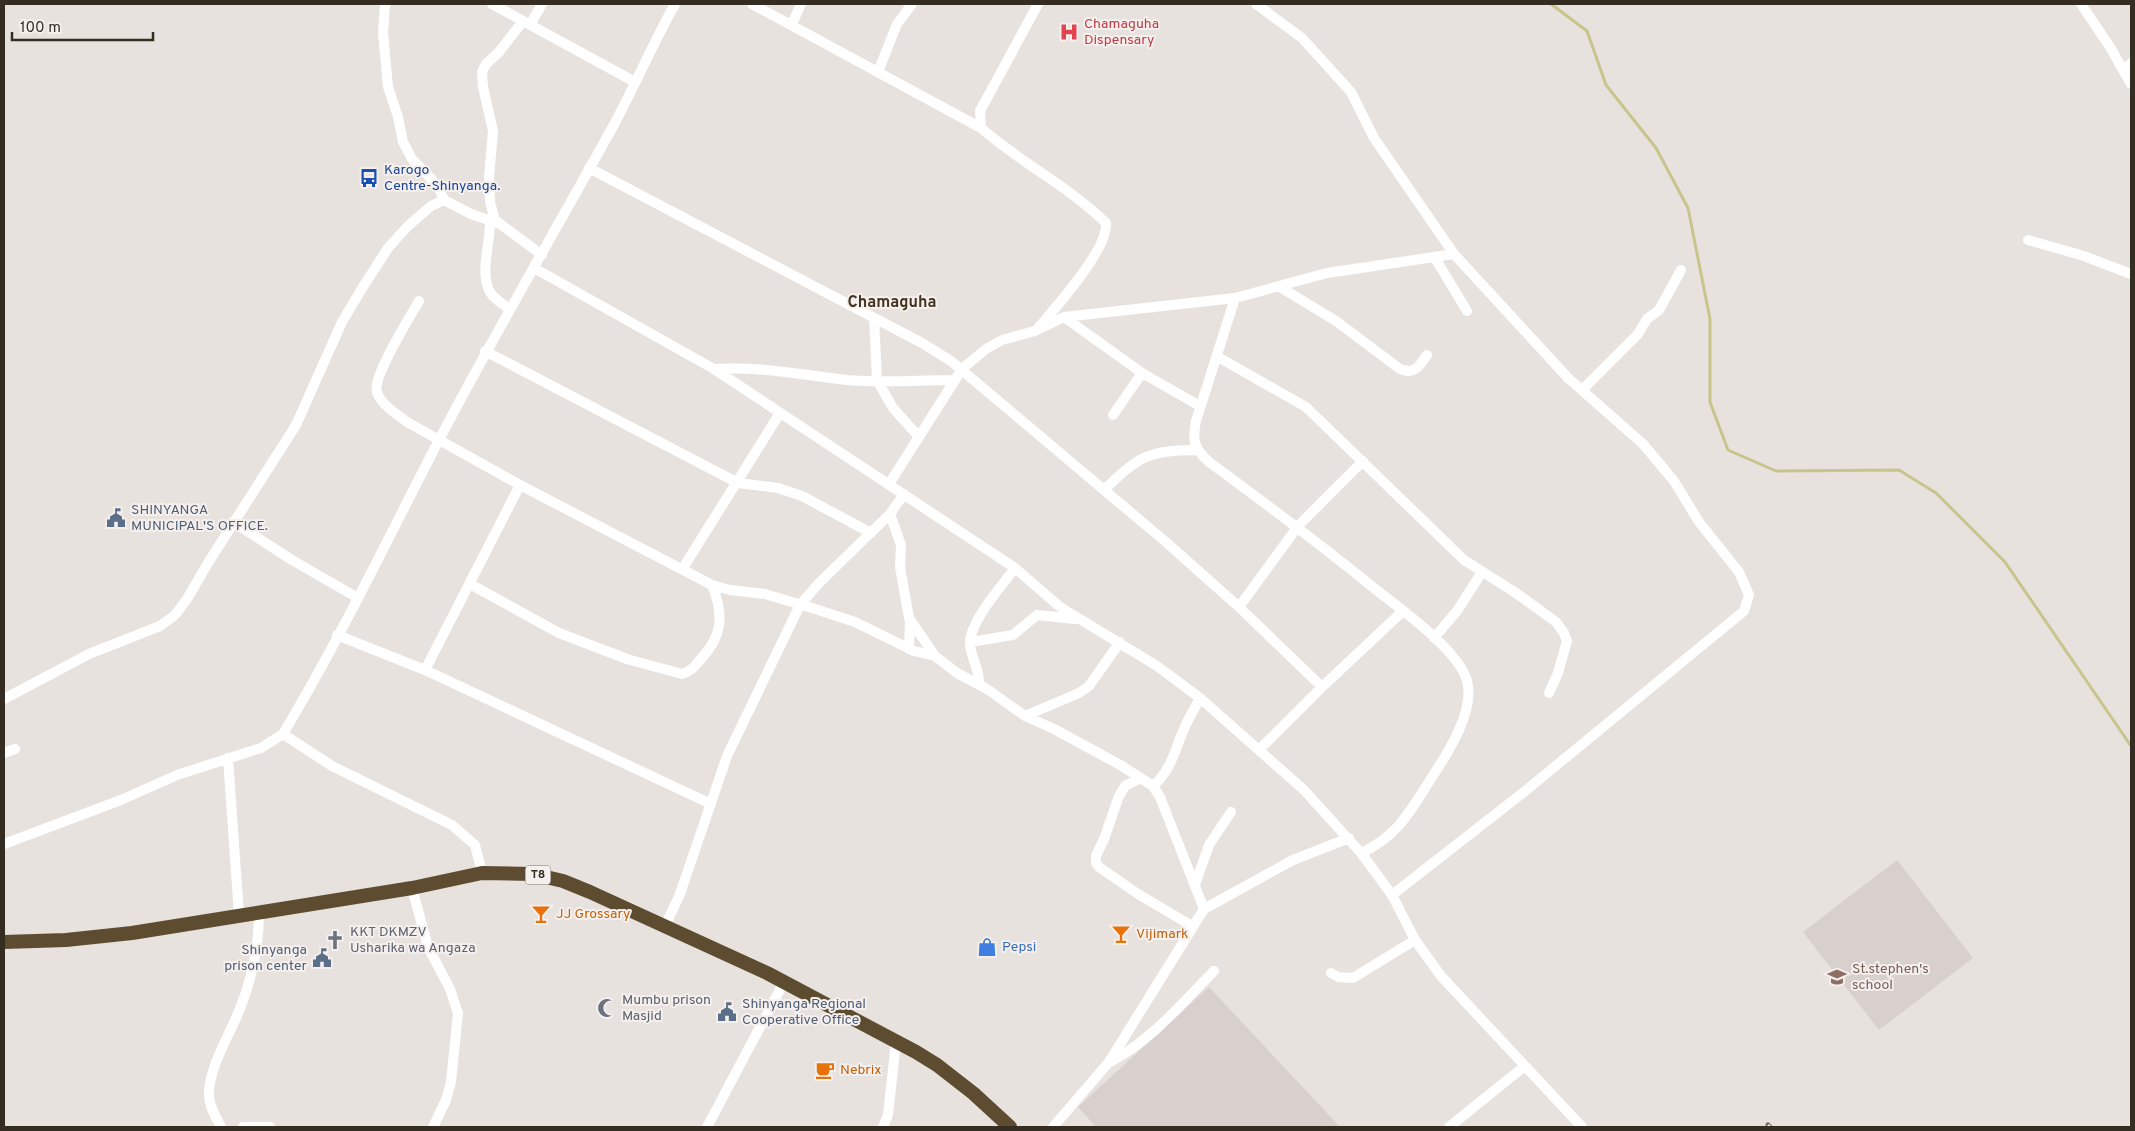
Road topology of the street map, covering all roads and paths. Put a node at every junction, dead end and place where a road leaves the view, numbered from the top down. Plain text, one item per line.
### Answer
1 (385, 4) edge
2 (492, 4) edge
3 (542, 4) edge
4 (676, 4) edge
5 (752, 4) edge
6 (801, 4) edge
7 (912, 4) edge
8 (1038, 4) edge
9 (1256, 4) edge
10 (2081, 4) edge
11 (527, 23) junction
12 (792, 24) junction
13 (2128, 67) edge
14 (878, 72) junction
15 (636, 82) junction
16 (2131, 84) edge
17 (981, 128) junction
18 (589, 168) junction
19 (444, 200) junction
20 (490, 220) junction
21 (500, 224) junction
22 (2028, 240) dead end
23 (1454, 254) junction
24 (542, 255) junction
25 (1435, 258) junction
26 (534, 268) junction
27 (1680, 270) dead end
28 (2131, 274) edge
29 (1280, 287) junction
30 (1235, 298) junction
31 (419, 301) dead end
32 (508, 308) junction
33 (1467, 311) dead end
34 (874, 318) junction
35 (1064, 318) junction
36 (1035, 331) junction
37 (485, 351) junction
38 (1426, 355) dead end
39 (1218, 357) junction
40 (962, 368) junction
41 (714, 369) junction
42 (1142, 373) junction
43 (877, 380) junction
44 (954, 380) junction
45 (1583, 389) junction
46 (1200, 406) junction
47 (780, 412) junction
48 (1113, 415) dead end
49 (919, 437) junction
50 (439, 440) junction
51 (1196, 450) junction
52 (1363, 461) junction
53 (738, 483) junction
54 (890, 484) junction
55 (520, 485) junction
56 (1104, 490) junction
57 (904, 494) junction
58 (890, 514) junction
59 (233, 522) junction
60 (1298, 526) junction
61 (871, 533) junction
62 (683, 568) junction
63 (1015, 568) junction
64 (1482, 572) junction
65 (470, 584) junction
66 (712, 585) junction
67 (358, 598) junction
68 (800, 605) junction
69 (1239, 607) junction
70 (1403, 611) junction
71 (1081, 620) junction
72 (910, 622) junction
73 (337, 635) junction
74 (1434, 638) junction
75 (970, 642) junction
76 (1120, 642) junction
77 (910, 649) junction
78 (935, 656) junction
79 (425, 670) junction
80 (979, 684) junction
81 (1322, 687) junction
82 (1549, 692) dead end
83 (1200, 698) junction
84 (4, 699) edge
85 (1025, 716) junction
86 (283, 734) junction
87 (15, 749) dead end
88 (1259, 750) junction
89 (4, 753) edge
90 (228, 758) junction
91 (1141, 778) junction
92 (1153, 786) junction
93 (711, 804) junction
94 (1231, 812) dead end
95 (1349, 838) junction
96 (4, 844) edge
97 (1361, 852) junction
98 (482, 873) junction
99 (1196, 882) junction
100 (412, 888) junction
101 (1392, 896) junction
102 (1204, 909) junction
103 (259, 912) junction
104 (239, 915) junction
105 (665, 926) junction
106 (1192, 926) junction
107 (1415, 940) junction
108 (4, 942) edge
109 (1214, 972) dead end
110 (1330, 973) dead end
111 (784, 982) junction
112 (896, 1042) junction
113 (1109, 1062) junction
114 (1525, 1066) junction
115 (221, 1127) edge
116 (243, 1127) edge
117 (270, 1127) edge
118 (433, 1127) edge
119 (707, 1127) edge
120 (883, 1127) edge
121 (1010, 1127) edge
122 (1053, 1127) edge
123 (1449, 1127) edge
124 (1582, 1127) edge

1 - 19 street
2 - 11 street
3 - 11 street
4 - 15 street
5 - 12 street
6 - 12 street
7 - 14 street
8 - 17 street
9 - 23 street
10 - 13 street
11 - 15 street
11 - 21 street
12 - 14 street
13 - 16 street
14 - 17 street
15 - 18 street
17 - 36 street
18 - 24 street
18 - 34 street
19 - 20 street
19 - 59 street
20 - 21 street
20 - 32 street
21 - 24 street
22 - 28 street
23 - 25 street
23 - 45 street
24 - 26 street
25 - 29 street
25 - 33 street
26 - 32 street
26 - 41 street
27 - 45 street
29 - 30 street
29 - 38 street
30 - 35 street
30 - 39 street
31 - 50 street
32 - 37 street
34 - 40 street
34 - 43 street
35 - 36 street
35 - 42 street
36 - 40 street
37 - 50 street
37 - 53 street
39 - 46 street
39 - 52 street
40 - 44 street
40 - 56 street
41 - 43 street
41 - 47 street
42 - 46 street
42 - 48 street
43 - 44 street
43 - 49 street
44 - 49 street
45 - 101 street
46 - 51 street
47 - 53 street
47 - 54 street
49 - 54 street
50 - 55 street
50 - 67 street
51 - 56 street
51 - 60 street
52 - 60 street
52 - 64 street
53 - 61 street
53 - 62 street
54 - 57 street
55 - 62 street
55 - 65 street
56 - 69 street
57 - 58 street
57 - 63 street
58 - 61 street
58 - 72 street
59 - 67 street
59 - 84 street
60 - 69 street
60 - 70 street
61 - 68 street
62 - 66 street
63 - 71 street
63 - 75 street
64 - 74 street
64 - 82 street
65 - 66 street
65 - 79 street
66 - 68 street
67 - 73 street
68 - 77 street
68 - 93 street
69 - 81 street
70 - 74 street
70 - 81 street
71 - 75 street
71 - 76 street
72 - 77 street
72 - 78 street
73 - 79 street
73 - 86 street
74 - 97 street
75 - 80 street
76 - 83 street
76 - 85 street
77 - 78 street
78 - 80 street
79 - 93 street
80 - 85 street
81 - 88 street
83 - 88 street
83 - 92 street
85 - 91 street
86 - 90 street
86 - 98 street
87 - 89 street
88 - 95 street
90 - 96 street
90 - 104 street
91 - 92 street
91 - 106 street
92 - 99 street
93 - 105 street
94 - 99 street
95 - 97 street
95 - 102 street
97 - 101 street
98 - 100 highway, T8
98 - 105 highway, T8
99 - 102 street
100 - 103 highway, T8
100 - 118 street
101 - 107 street
102 - 106 street
103 - 104 highway, T8
103 - 115 street
104 - 108 highway, T8
105 - 111 highway, T8
106 - 113 street
107 - 110 street
107 - 114 street
109 - 113 street
111 - 112 highway, T8
111 - 119 street
112 - 120 street
112 - 121 highway, T8
113 - 122 street
114 - 123 street
114 - 124 street
116 - 117 street

